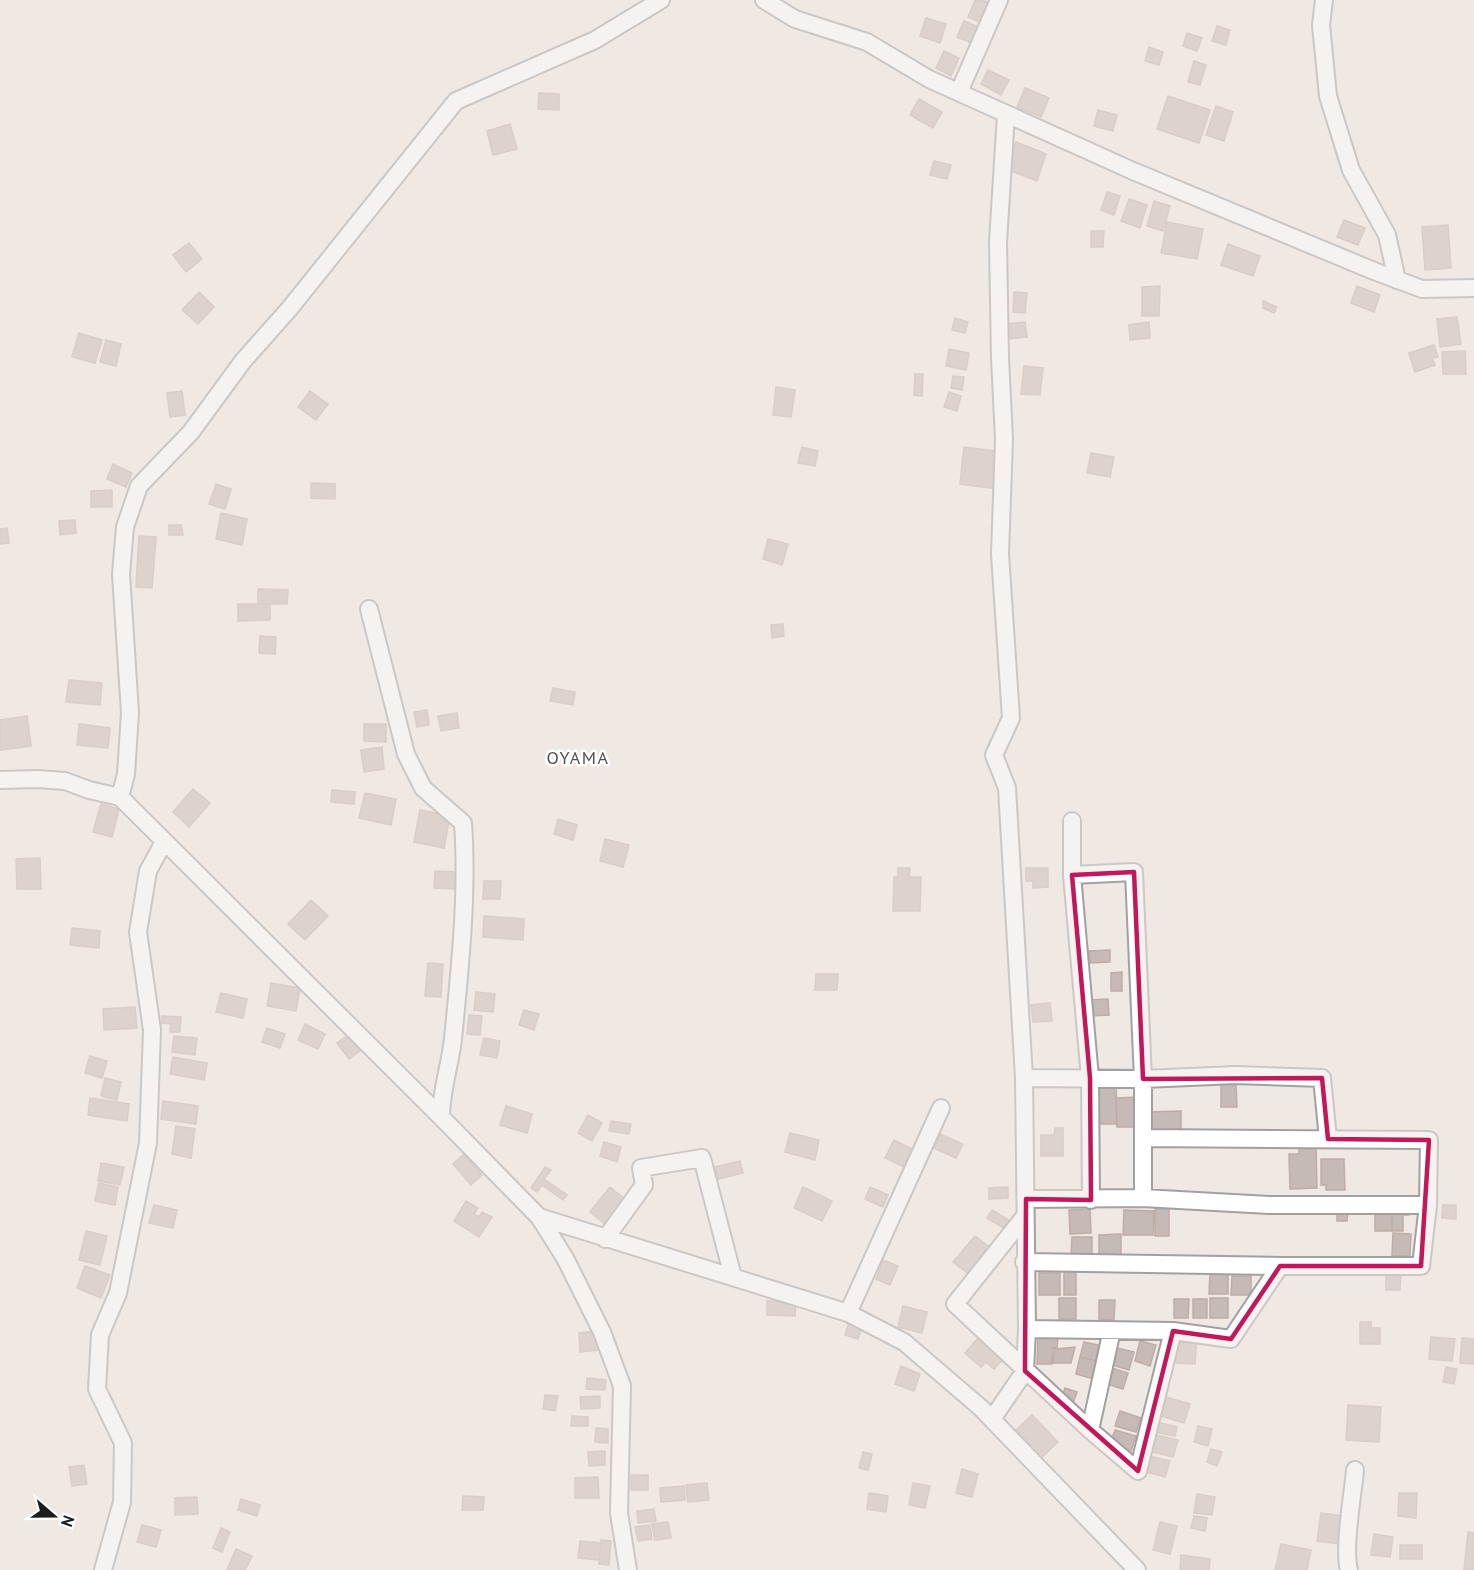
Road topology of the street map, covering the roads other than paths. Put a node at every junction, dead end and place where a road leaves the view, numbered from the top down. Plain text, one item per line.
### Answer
1 (661, 0) edge
2 (765, 0) edge
3 (999, 0) edge
4 (1324, 0) edge
5 (959, 92) junction
6 (1006, 114) junction
7 (1397, 280) junction
8 (1474, 288) edge
9 (369, 609) dead end
10 (0, 780) edge
11 (120, 797) junction
12 (1072, 821) dead end
13 (164, 842) junction
14 (1072, 875) junction
15 (1024, 1078) junction
16 (1090, 1078) junction
17 (1143, 1079) junction
18 (940, 1108) dead end
19 (441, 1117) junction
20 (1144, 1138) junction
21 (1328, 1139) junction
22 (1026, 1198) junction
23 (1143, 1198) junction
24 (1091, 1200) junction
25 (1428, 1205) junction
26 (1025, 1216) junction
27 (539, 1218) junction
28 (604, 1239) junction
29 (1024, 1262) junction
30 (1280, 1266) junction
31 (733, 1277) junction
32 (848, 1313) junction
33 (1027, 1329) junction
34 (1112, 1330) junction
35 (1173, 1331) junction
36 (1025, 1371) junction
37 (992, 1419) junction
38 (1090, 1430) junction
39 (1355, 1470) dead end
40 (102, 1570) edge
41 (628, 1570) edge
42 (1137, 1570) edge
43 (1349, 1570) edge

1 - 11 street
2 - 5 street
3 - 5 street
4 - 7 street
5 - 6 street
6 - 7 street
6 - 15 street
7 - 8 street
9 - 19 street
10 - 11 street
11 - 13 street
12 - 14 street
13 - 19 street
13 - 40 street
14 - 16 street
14 - 17 street
15 - 16 street
15 - 22 street
16 - 17 street
16 - 24 street
17 - 20 street
17 - 21 street
18 - 32 street
19 - 27 street
20 - 21 street
20 - 23 street
21 - 25 street
22 - 24 street
22 - 26 street
23 - 24 street
23 - 25 street
25 - 30 street
26 - 29 street
26 - 36 street
27 - 28 street
27 - 41 street
28 - 31 street
28 - 31 street
29 - 30 street
29 - 33 street
30 - 35 street
31 - 32 street
32 - 37 street
33 - 34 street
33 - 36 street
34 - 35 street
34 - 38 street
35 - 38 street
36 - 37 street
36 - 38 street
37 - 42 street
39 - 43 street

